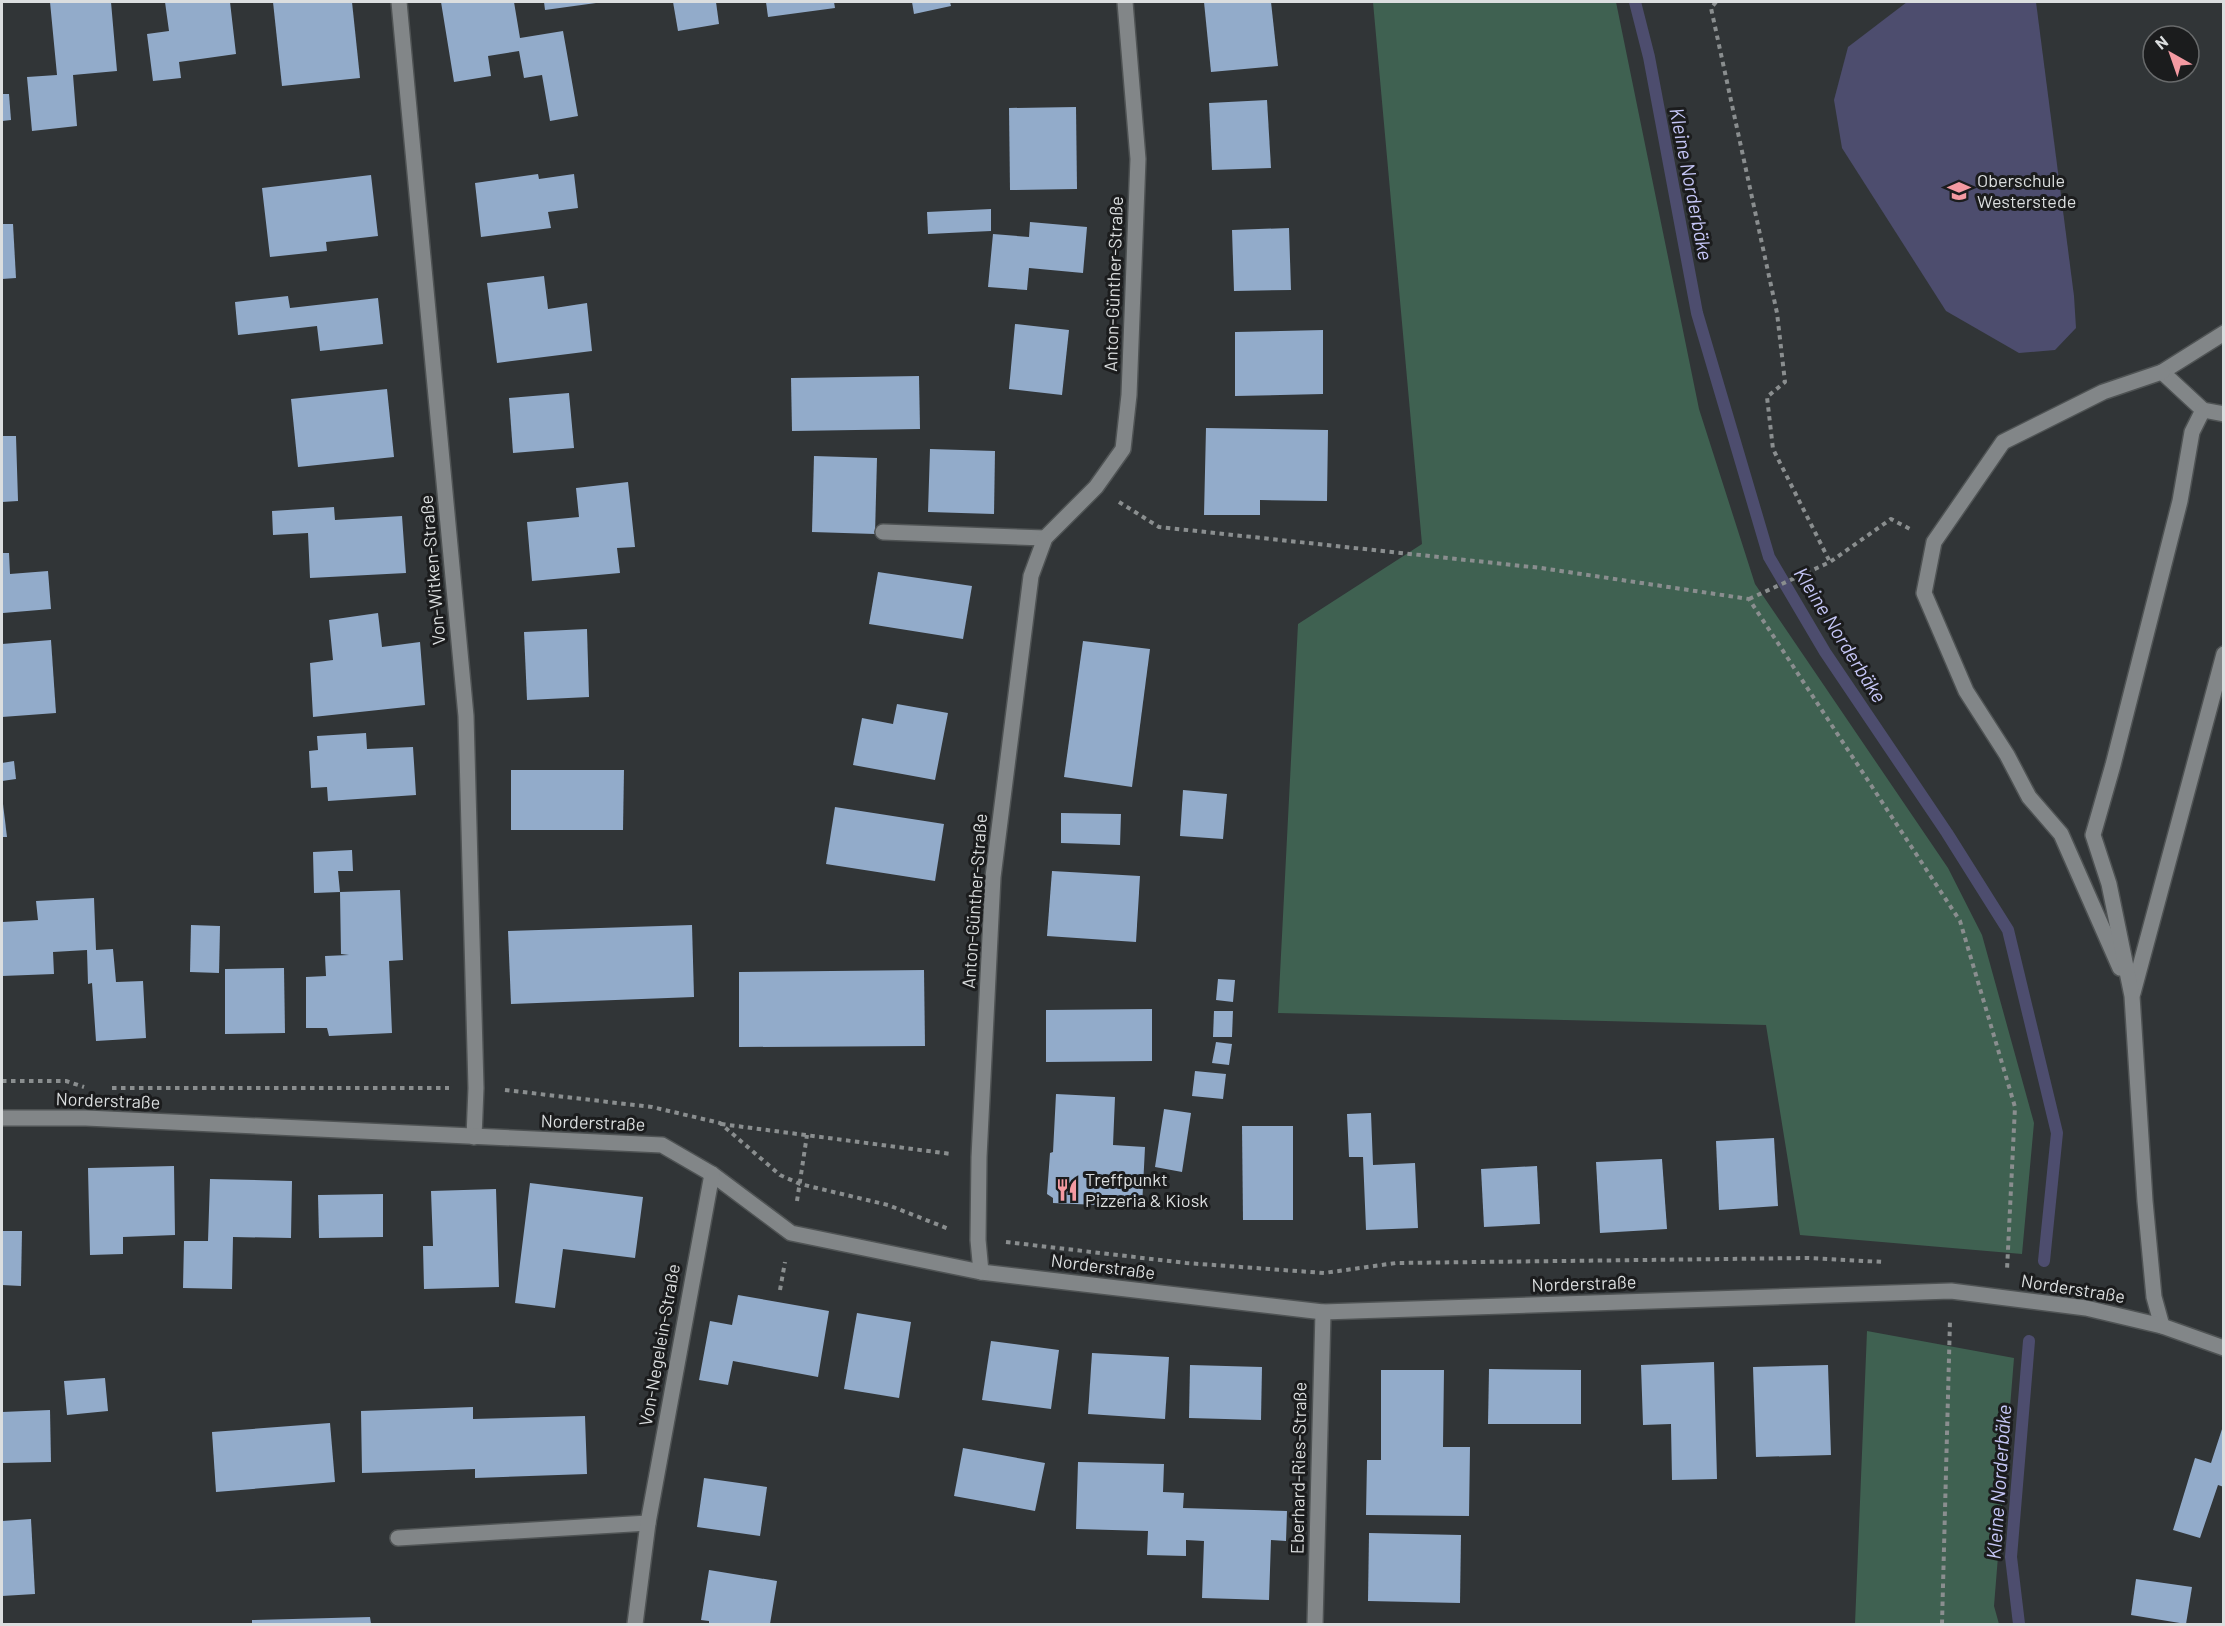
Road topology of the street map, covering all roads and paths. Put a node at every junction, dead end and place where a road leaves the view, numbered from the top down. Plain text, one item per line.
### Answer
1 (399, 2) edge
2 (1125, 2) edge
3 (1709, 2) edge
4 (1716, 2) edge
5 (1711, 8) junction
6 (2223, 333) edge
7 (2162, 372) junction
8 (2203, 410) junction
9 (2223, 414) edge
10 (1096, 487) junction
11 (883, 532) dead end
12 (1045, 538) junction
13 (1934, 542) junction
14 (1830, 562) junction
15 (1749, 599) junction
16 (2223, 654) edge
17 (2132, 996) junction
18 (2, 1118) edge
19 (720, 1123) dead end
20 (807, 1135) junction
21 (474, 1137) junction
22 (979, 1157) junction
23 (711, 1174) junction
24 (800, 1184) dead end
25 (2007, 1270) dead end
26 (981, 1272) junction
27 (1951, 1291) junction
28 (1323, 1312) junction
29 (2162, 1326) junction
30 (2223, 1348) edge
31 (648, 1523) junction
32 (398, 1538) dead end
33 (635, 1624) edge
34 (1315, 1624) edge
35 (1942, 1624) edge

1 - 21 street, Von-Witken-Straße
2 - 10 street, Anton-Günther-Straße
3 - 5 path
4 - 5 path
5 - 14 path
6 - 7 street
7 - 8 street
7 - 13 street
8 - 9 street
8 - 17 street
10 - 12 street, Anton-Günther-Straße
10 - 15 path
11 - 12 street
12 - 22 street, Anton-Günther-Straße
13 - 14 path
13 - 17 street
14 - 15 path
15 - 25 path
16 - 17 street
17 - 29 street
18 - 21 street, Norderstraße
19 - 20 path
20 - 22 path
20 - 24 path
21 - 23 street, Norderstraße
22 - 26 street, Anton-Günther-Straße
23 - 26 street, Norderstraße
23 - 31 street, Von-Negelein-Straße
26 - 28 street, Norderstraße
27 - 28 street, Norderstraße
27 - 29 street, Norderstraße
27 - 35 path
28 - 34 street, Eberhard-Ries-Straße
29 - 30 street, Norderstraße
31 - 32 street
31 - 33 street, Von-Negelein-Straße

